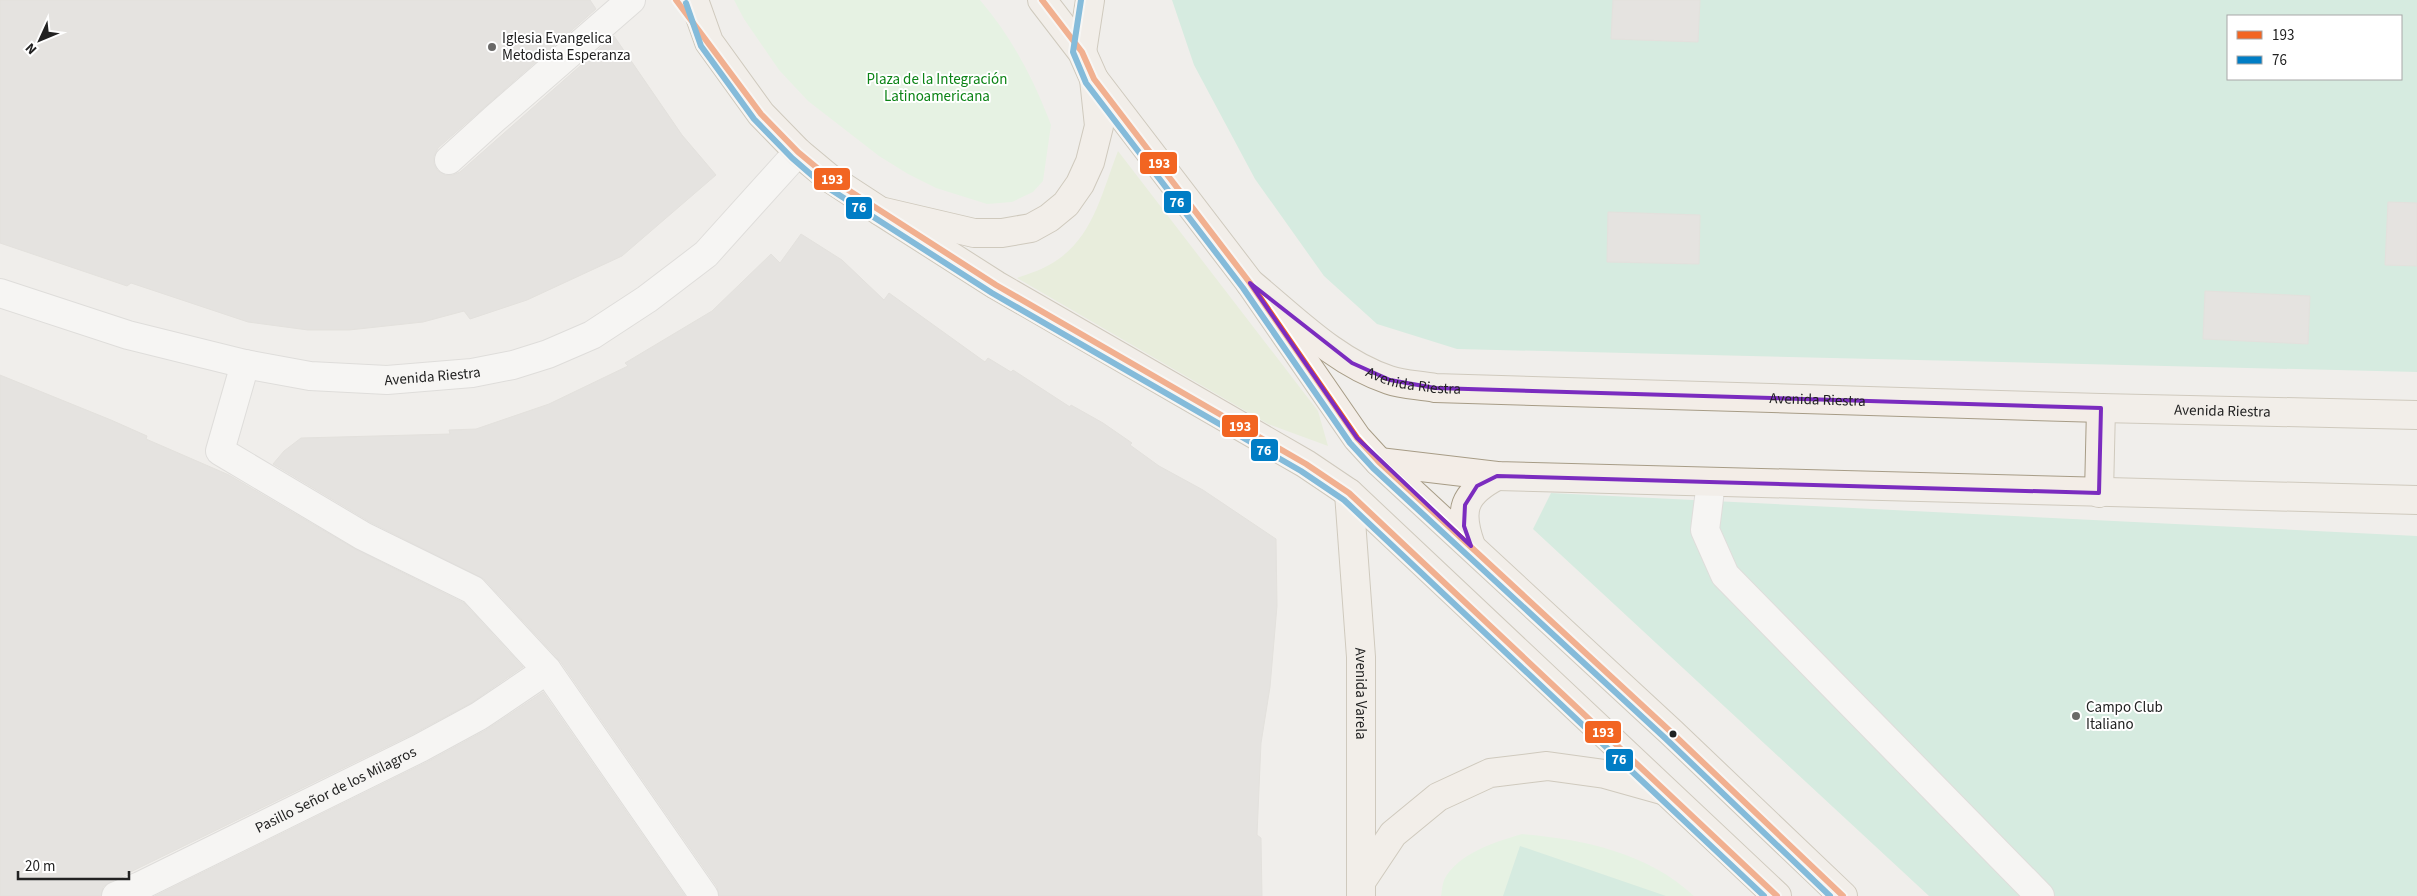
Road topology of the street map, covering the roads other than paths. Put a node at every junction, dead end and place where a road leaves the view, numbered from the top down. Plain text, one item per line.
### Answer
1 (631, 0) edge
2 (676, 0) edge
3 (694, 0) edge
4 (1042, 0) edge
5 (1090, 0) edge
6 (709, 42) junction
7 (1082, 52) junction
8 (1094, 79) junction
9 (798, 152) junction
10 (450, 160) dead end
11 (880, 211) junction
12 (1250, 283) junction
13 (0, 293) edge
14 (245, 364) junction
15 (2101, 408) junction
16 (2417, 414) edge
17 (1379, 462) junction
18 (1497, 476) junction
19 (1711, 482) junction
20 (1349, 493) junction
21 (2099, 493) junction
22 (2417, 500) edge
23 (1471, 546) junction
24 (547, 670) junction
25 (1668, 792) junction
26 (1361, 889) edge
27 (116, 896) edge
28 (704, 896) edge
29 (1777, 896) edge
30 (1843, 896) edge
31 (2040, 896) edge

1 - 10 street
2 - 6 main road
3 - 6 main road
4 - 7 main road
5 - 7 main road
6 - 9 main road
7 - 8 main road
8 - 11 main road
8 - 12 main road
9 - 11 main road
9 - 14 street, Avenida Riestra
11 - 20 main road
12 - 15 main road, Avenida Riestra
12 - 17 main road
13 - 14 street, Avenida Riestra
14 - 24 street
15 - 16 main road, Avenida Riestra
15 - 21 main road
17 - 18 main road
17 - 20 main road
17 - 23 main road
18 - 19 main road
18 - 23 main road
19 - 21 main road
19 - 31 street
20 - 25 main road
20 - 26 main road, Avenida Varela
21 - 22 main road
23 - 30 main road
24 - 27 street, Pasillo Señor de los Milagros
24 - 28 street
25 - 26 main road
25 - 29 main road

